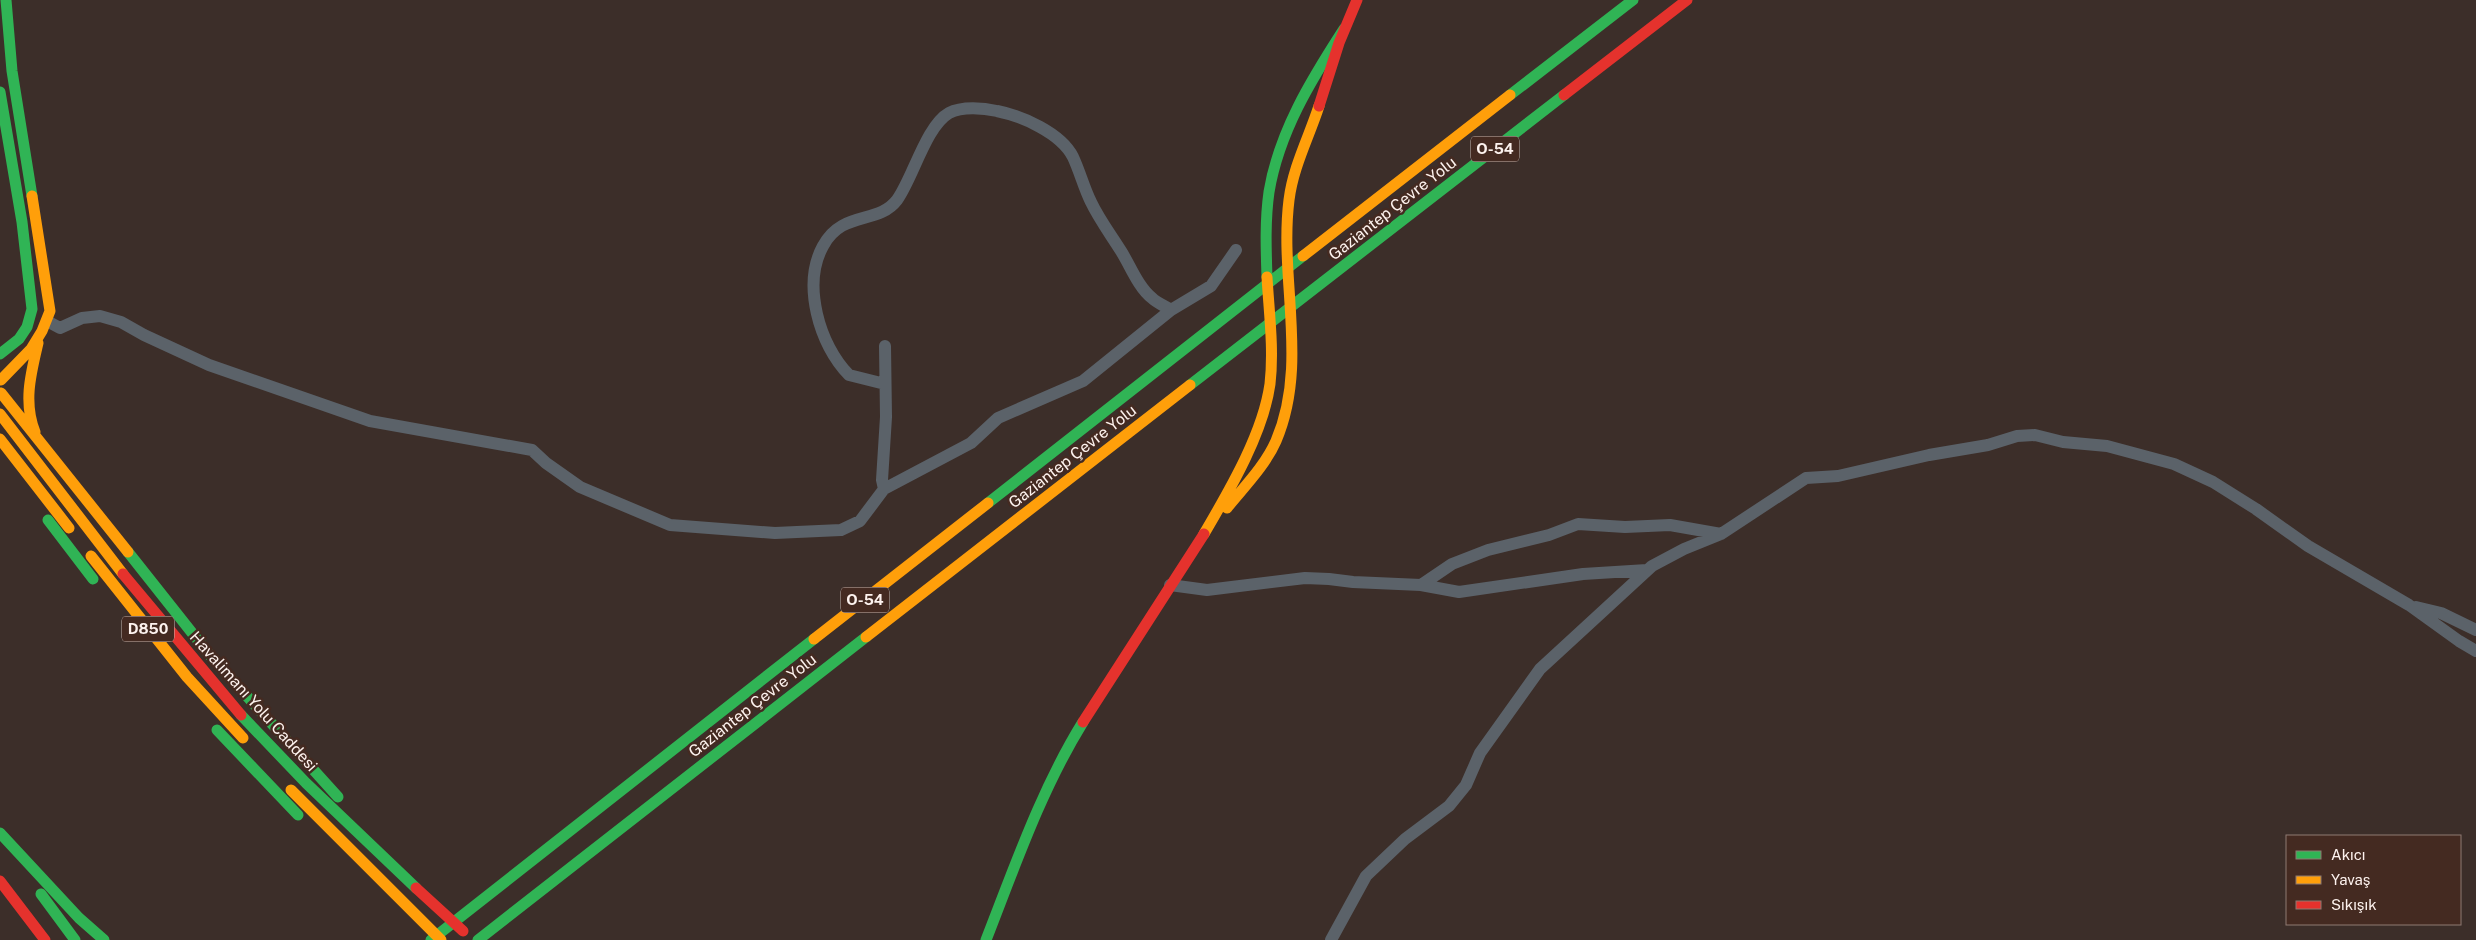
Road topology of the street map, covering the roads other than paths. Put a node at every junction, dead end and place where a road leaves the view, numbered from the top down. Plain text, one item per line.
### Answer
1 (6, 0) edge
2 (1356, 0) edge
3 (1633, 0) edge
4 (1687, 0) edge
5 (1344, 28) junction
6 (0, 92) edge
7 (1236, 250) dead end
8 (1171, 310) junction
9 (47, 321) junction
10 (38, 340) junction
11 (885, 346) dead end
12 (0, 354) edge
13 (1, 378) edge
14 (885, 384) junction
15 (1, 395) edge
16 (0, 414) edge
17 (0, 439) edge
18 (40, 440) junction
19 (884, 489) junction
20 (41, 512) dead end
21 (1721, 534) junction
22 (1196, 546) junction
23 (1647, 570) junction
24 (1170, 585) junction
25 (1421, 585) junction
26 (98, 586) dead end
27 (2409, 604) junction
28 (2476, 630) edge
29 (2476, 651) edge
30 (173, 679) dead end
31 (186, 694) dead end
32 (209, 720) dead end
33 (251, 747) dead end
34 (282, 781) dead end
35 (0, 833) edge
36 (0, 840) edge
37 (368, 868) junction
38 (0, 881) edge
39 (413, 885) junction
40 (0, 890) edge
41 (485, 895) junction
42 (30, 940) edge
43 (45, 940) edge
44 (76, 940) edge
45 (104, 940) edge
46 (417, 940) edge
47 (431, 940) edge
48 (441, 940) edge
49 (472, 940) edge
50 (478, 940) edge
51 (986, 940) edge
52 (1331, 940) edge

1 - 9 main road
2 - 5 main road
3 - 41 main road, Gaziantep Çevre Yolu / O-54
4 - 50 main road, Gaziantep Çevre Yolu / O-54
5 - 22 main road
5 - 22 main road
6 - 12 main road
7 - 8 street
8 - 14 street
8 - 19 street
9 - 10 main road
9 - 19 street
10 - 13 main road
10 - 18 main road
11 - 14 street
13 - 15 main road
14 - 19 street
15 - 18 main road
16 - 39 main road, Havalimanı Yolu Caddesi / D850
17 - 33 main road, Havalimanı Yolu Caddesi / D850
18 - 39 main road
20 - 26 main road
21 - 23 street
21 - 25 street
21 - 27 street
22 - 24 main road
23 - 25 street
23 - 52 street
24 - 25 street
24 - 51 main road
27 - 28 street
27 - 29 street
30 - 31 main road
32 - 37 main road
34 - 37 main road, Havalimanı Yolu Caddesi
35 - 45 main road
36 - 44 main road
37 - 48 main road, Havalimanı Yolu Caddesi
38 - 43 main road
39 - 49 main road, Havalimanı Yolu Caddesi / D850
40 - 42 main road
41 - 46 main road
41 - 47 main road, Gaziantep Çevre Yolu / O-54

